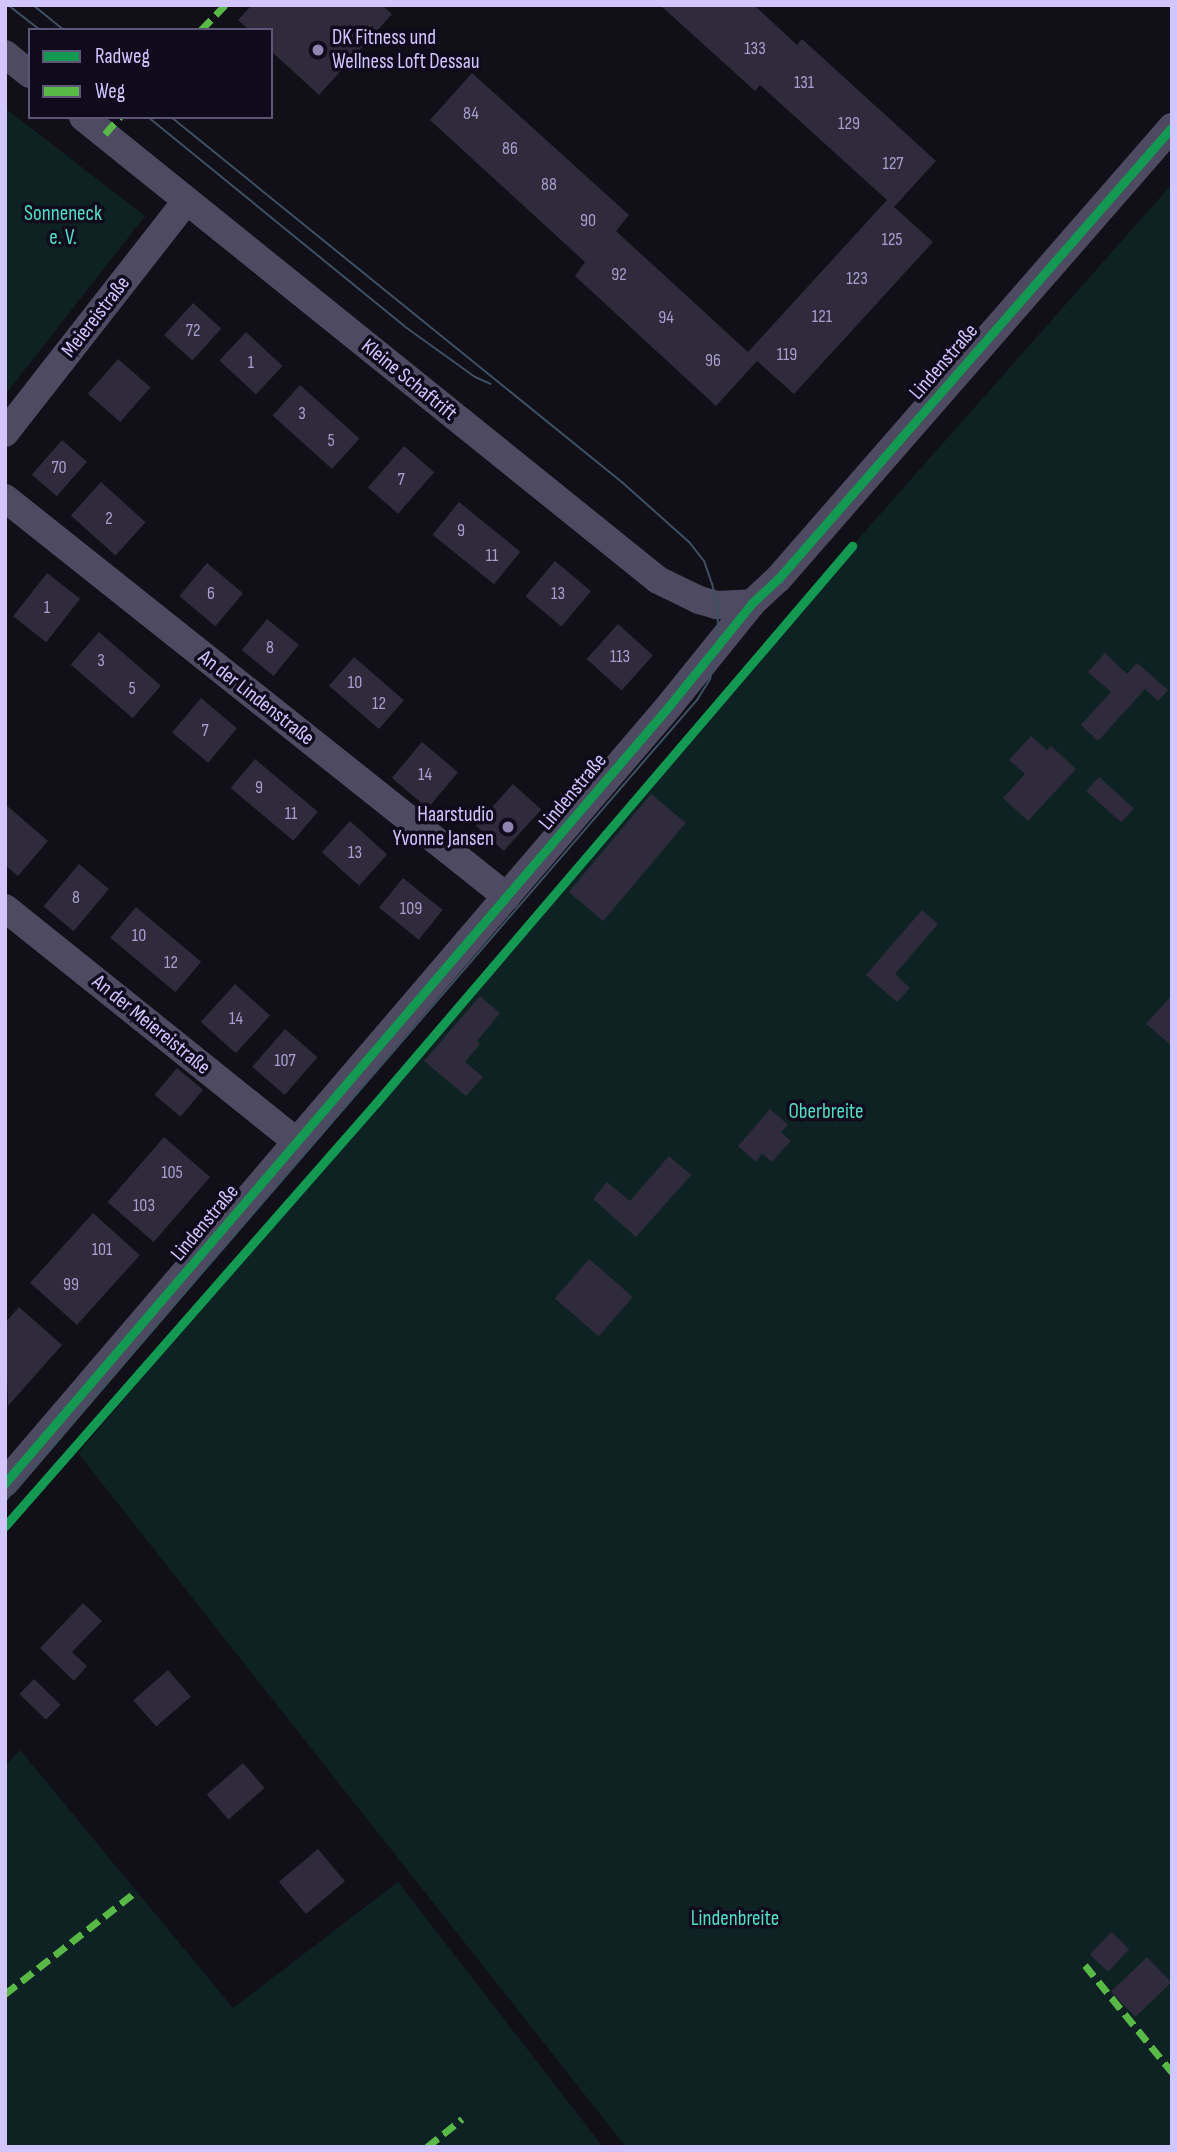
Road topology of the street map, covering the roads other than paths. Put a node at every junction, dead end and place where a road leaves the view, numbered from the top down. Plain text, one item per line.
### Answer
1 (5, 54) edge
2 (28, 72) edge
3 (85, 119) edge
4 (1172, 127) edge
5 (186, 201) junction
6 (5, 433) edge
7 (5, 498) edge
8 (752, 603) junction
9 (507, 897) junction
10 (5, 908) edge
11 (297, 1142) junction
12 (5, 1483) edge

1 - 2 street
3 - 5 street, Kleine Schaftrift
4 - 8 street, Lindenstraße
5 - 6 street, Meiereistraße
5 - 8 street, Kleine Schaftrift
7 - 9 street, An der Lindenstraße
8 - 9 street, Lindenstraße
9 - 11 street, Lindenstraße
10 - 11 street, An der Meiereistraße
11 - 12 street, Lindenstraße

